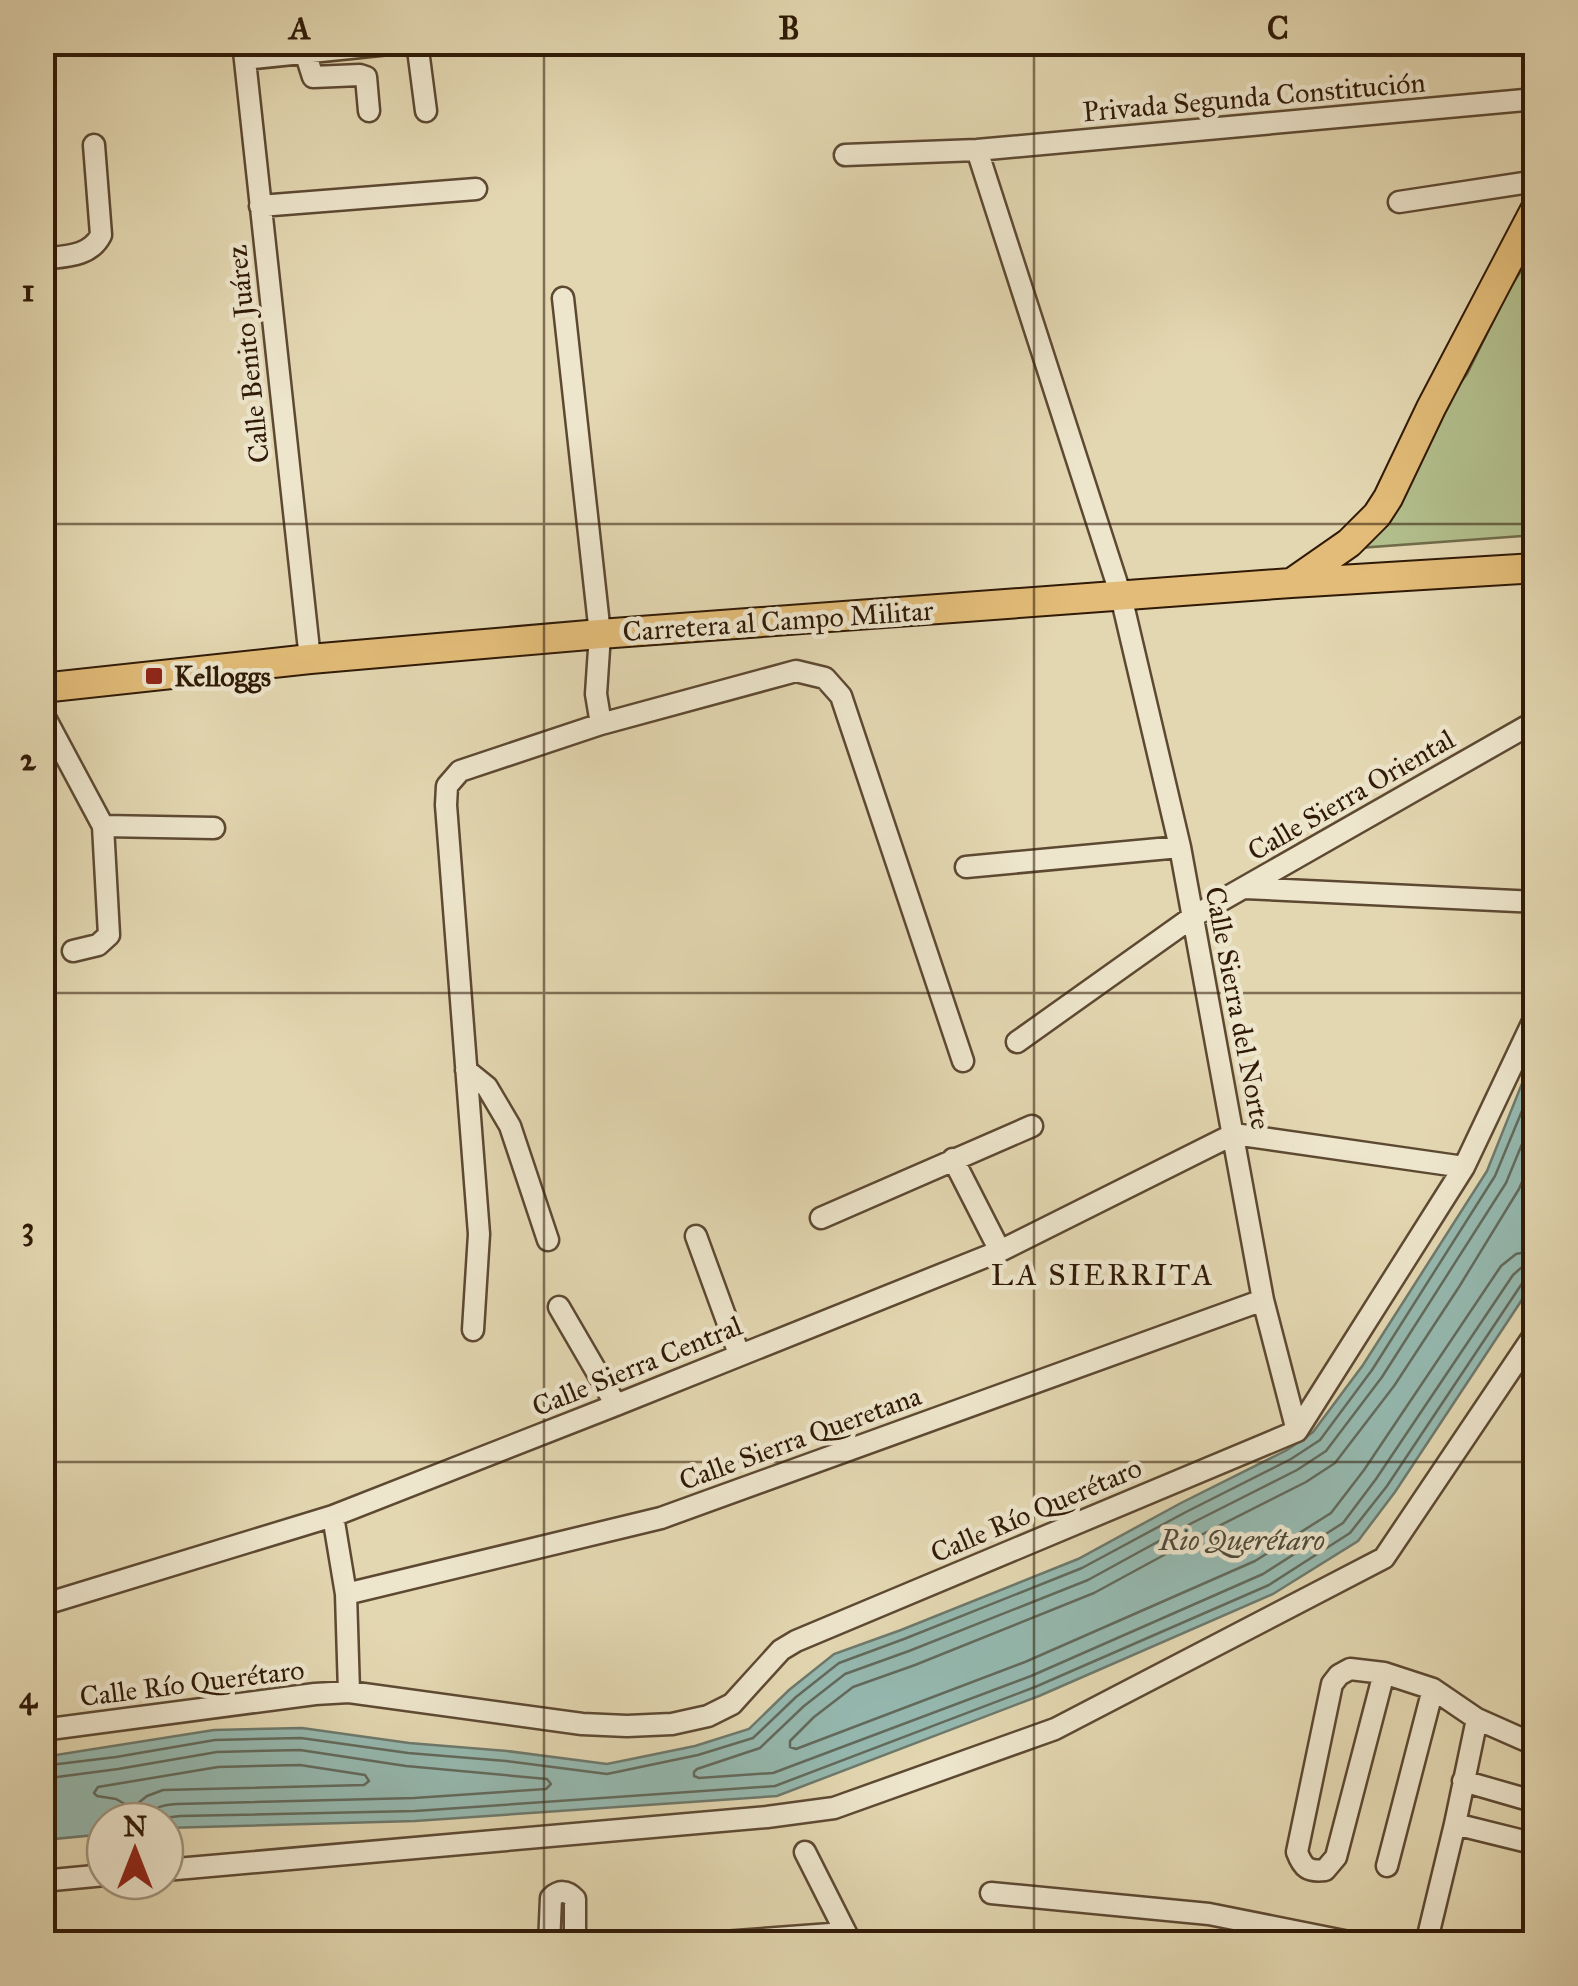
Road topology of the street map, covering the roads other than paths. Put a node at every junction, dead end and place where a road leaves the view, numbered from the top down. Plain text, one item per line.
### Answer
1 (408, 42) edge
2 (417, 42) edge
3 (244, 50) edge
4 (305, 52) junction
5 (1536, 99) edge
6 (369, 111) dead end
7 (426, 111) dead end
8 (94, 146) dead end
9 (977, 150) junction
10 (846, 155) dead end
11 (1536, 180) edge
12 (476, 189) dead end
13 (1399, 202) dead end
14 (260, 206) junction
15 (1536, 208) edge
16 (42, 259) edge
17 (563, 298) dead end
18 (1528, 567) edge
19 (1291, 583) junction
20 (1122, 596) junction
21 (600, 634) junction
22 (310, 659) junction
23 (42, 688) edge
24 (42, 712) edge
25 (1536, 721) edge
26 (601, 724) junction
27 (103, 826) junction
28 (214, 828) dead end
29 (1180, 847) junction
30 (966, 867) dead end
31 (1243, 888) junction
32 (1536, 902) edge
33 (1194, 916) junction
34 (72, 951) dead end
35 (1536, 1015) edge
36 (1017, 1042) dead end
37 (963, 1061) dead end
38 (466, 1070) junction
39 (1032, 1126) dead end
40 (1234, 1134) junction
41 (953, 1159) junction
42 (1464, 1166) junction
43 (821, 1218) dead end
44 (696, 1236) dead end
45 (548, 1240) dead end
46 (1000, 1251) junction
47 (1262, 1300) junction
48 (559, 1307) dead end
49 (473, 1330) dead end
50 (1536, 1332) edge
51 (739, 1354) junction
52 (616, 1405) junction
53 (1298, 1431) junction
54 (333, 1516) junction
55 (346, 1594) junction
56 (42, 1604) edge
57 (1384, 1673) junction
58 (1434, 1688) junction
59 (349, 1692) junction
60 (42, 1702) edge
61 (1477, 1720) junction
62 (44, 1730) edge
63 (1536, 1745) edge
64 (1464, 1781) junction
65 (1536, 1802) edge
66 (1455, 1824) junction
67 (1536, 1844) edge
68 (805, 1852) dead end
69 (1386, 1866) dead end
70 (185, 1868) edge
71 (85, 1877) edge
72 (42, 1881) edge
73 (991, 1894) dead end
74 (848, 1938) edge
75 (761, 1941) edge
76 (550, 1944) edge
77 (574, 1944) edge
78 (696, 1944) edge
79 (1359, 1944) edge
80 (1426, 1944) edge

1 - 4 street
2 - 7 street
3 - 4 street
3 - 14 street, Calle Benito Juárez
4 - 6 street
5 - 9 street, Privada Segunda Constitución
8 - 16 street
9 - 10 street, Privada Segunda Constitución
9 - 20 street
11 - 13 street
12 - 14 street
14 - 22 street, Calle Benito Juárez
15 - 19 main road
17 - 21 street
18 - 19 main road, Carretera al Campo Militar
19 - 20 main road, Carretera al Campo Militar
20 - 21 main road, Carretera al Campo Militar
20 - 29 street, Calle Sierra del Norte
21 - 22 main road, Carretera al Campo Militar
21 - 26 street
22 - 23 main road, Carretera al Campo Militar
24 - 27 street
25 - 31 street, Calle Sierra Oriental
26 - 37 street
26 - 38 street
27 - 28 street
27 - 34 street
29 - 30 street
29 - 33 street, Calle Sierra del Norte
31 - 32 street
31 - 33 street, Calle Sierra Oriental
33 - 36 street, Calle Sierra Oriental
33 - 40 street, Calle Sierra del Norte
35 - 42 street
38 - 45 street
38 - 49 street
39 - 41 street
40 - 42 street
40 - 46 street, Calle Sierra Central
40 - 47 street, Calle Sierra del Norte
41 - 43 street
41 - 46 street
42 - 53 street
44 - 51 street
46 - 51 street, Calle Sierra Central
47 - 53 street, Calle Sierra del Norte
47 - 55 street, Calle Sierra Queretana
48 - 52 street
50 - 70 street
51 - 52 street, Calle Sierra Central
52 - 54 street, Calle Sierra Central
53 - 59 street, Calle Río Querétaro
54 - 55 street
54 - 56 street, Calle Sierra Central
55 - 59 street
57 - 57 street
57 - 58 street
58 - 61 street
58 - 69 street
59 - 62 street, Calle Río Querétaro
60 - 62 street
61 - 63 street
61 - 64 street
64 - 65 street
64 - 66 street
66 - 67 street
66 - 80 street
68 - 74 street
71 - 72 street
73 - 79 street
74 - 75 street
75 - 78 street
76 - 77 street

